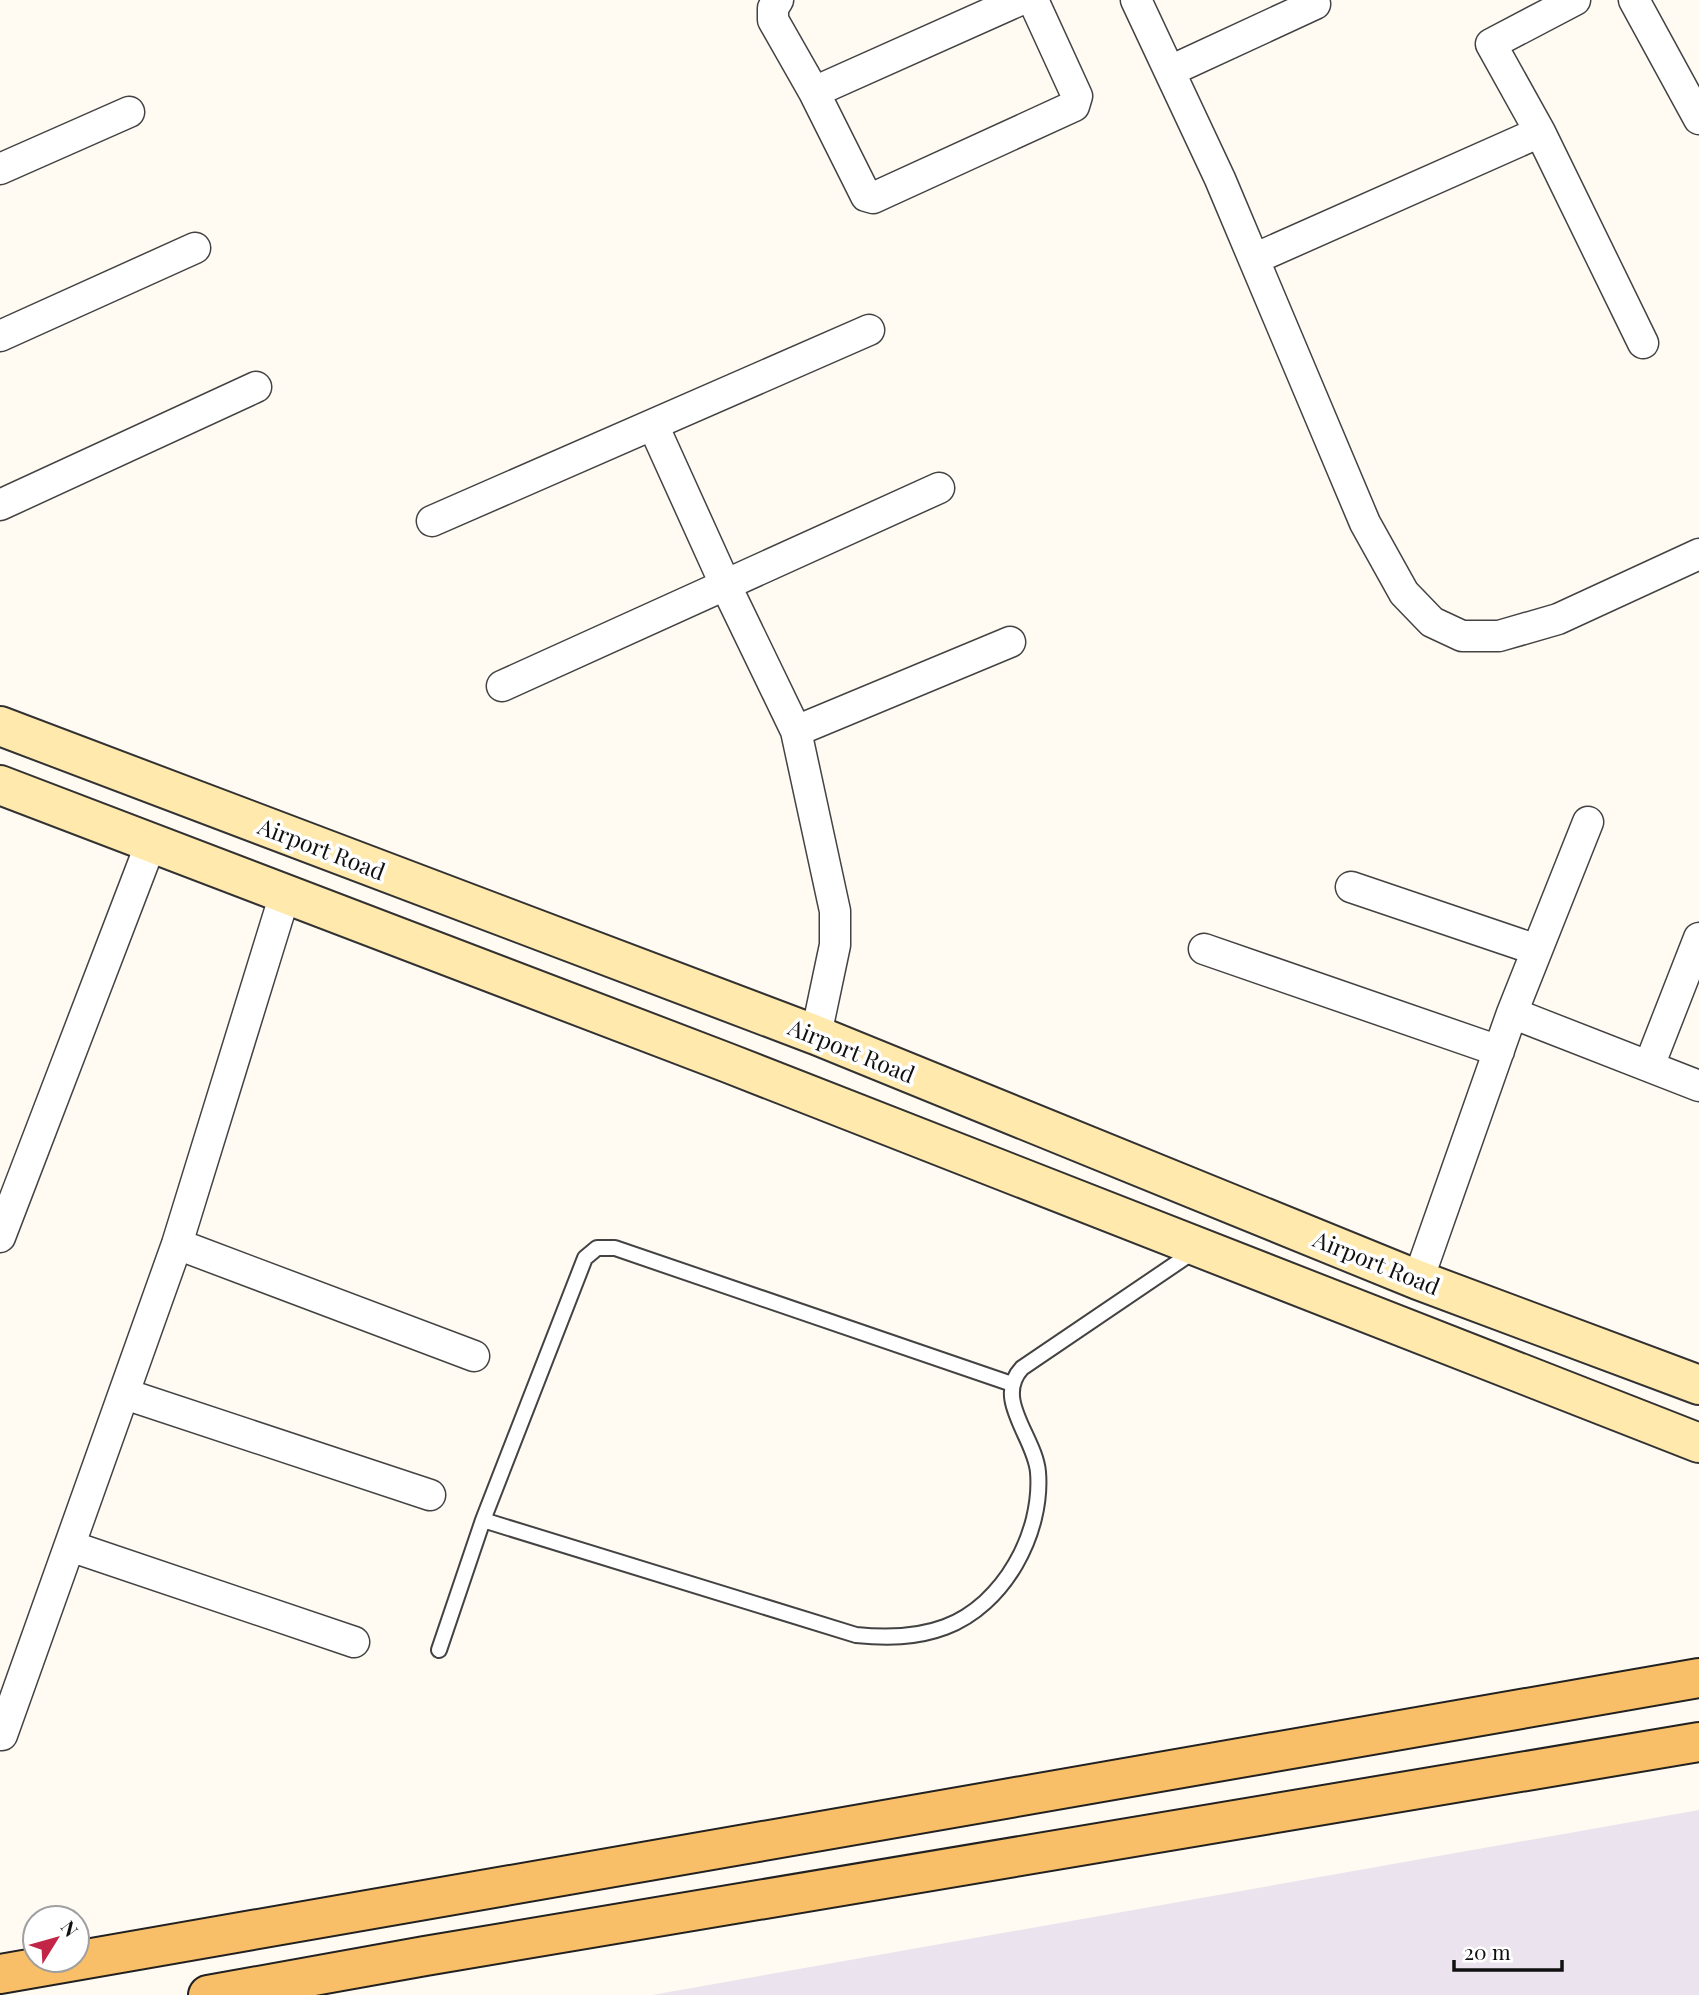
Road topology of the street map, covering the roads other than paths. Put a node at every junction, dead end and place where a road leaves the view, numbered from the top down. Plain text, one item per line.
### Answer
1 (778, 0) edge
2 (1020, 0) edge
3 (1033, 0) edge
4 (1136, 0) edge
5 (1634, 0) edge
6 (1561, 3) edge
7 (1315, 4) dead end
8 (1170, 71) junction
9 (814, 92) junction
10 (129, 112) dead end
11 (1699, 119) edge
12 (1540, 132) junction
13 (0, 169) edge
14 (195, 248) dead end
15 (1254, 259) junction
16 (869, 330) dead end
17 (0, 336) edge
18 (1643, 343) dead end
19 (256, 387) dead end
20 (653, 425) junction
21 (939, 488) dead end
22 (0, 505) edge
23 (432, 521) dead end
24 (1699, 554) edge
25 (725, 584) junction
26 (1010, 642) dead end
27 (502, 686) dead end
28 (0, 726) edge
29 (796, 731) junction
30 (0, 785) edge
31 (1588, 822) dead end
32 (151, 843) junction
33 (1351, 887) dead end
34 (285, 894) junction
35 (1699, 938) edge
36 (1205, 949) dead end
37 (1537, 950) junction
38 (1512, 1013) junction
39 (816, 1035) junction
40 (1499, 1051) junction
41 (1649, 1066) junction
42 (1699, 1086) edge
43 (0, 1237) edge
44 (177, 1244) junction
45 (1200, 1248) junction
46 (1419, 1280) junction
47 (474, 1356) dead end
48 (1012, 1384) junction
49 (1699, 1385) edge
50 (125, 1394) junction
51 (1699, 1443) edge
52 (429, 1495) dead end
53 (483, 1520) junction
54 (70, 1546) junction
55 (354, 1642) dead end
56 (439, 1650) dead end
57 (1699, 1678) edge
58 (2, 1735) dead end
59 (1699, 1742) edge
60 (0, 1974) edge
61 (208, 1995) edge

1 - 9 street
2 - 9 street
3 - 9 street
4 - 8 street
5 - 11 street
6 - 12 street
7 - 8 street
8 - 15 street
10 - 13 street
12 - 15 street
12 - 18 street
14 - 17 street
15 - 24 street
16 - 20 street
19 - 22 street
20 - 23 street
20 - 25 street
21 - 25 street
25 - 27 street
25 - 29 street
26 - 29 street
28 - 39 main road, Airport Road
29 - 39 street
30 - 32 main road
31 - 37 street
32 - 34 main road
32 - 43 street
33 - 37 street
34 - 44 street
34 - 45 main road
35 - 41 street
36 - 40 street
37 - 38 street
38 - 40 street
38 - 41 street
39 - 46 main road, Airport Road
40 - 46 street
41 - 42 street
44 - 47 street
44 - 50 street
45 - 48 lane
45 - 51 main road
46 - 49 main road, Airport Road
48 - 53 lane
48 - 53 lane
50 - 52 street
50 - 54 street
53 - 56 lane
54 - 55 street
54 - 58 street
57 - 60 main road
59 - 61 main road

